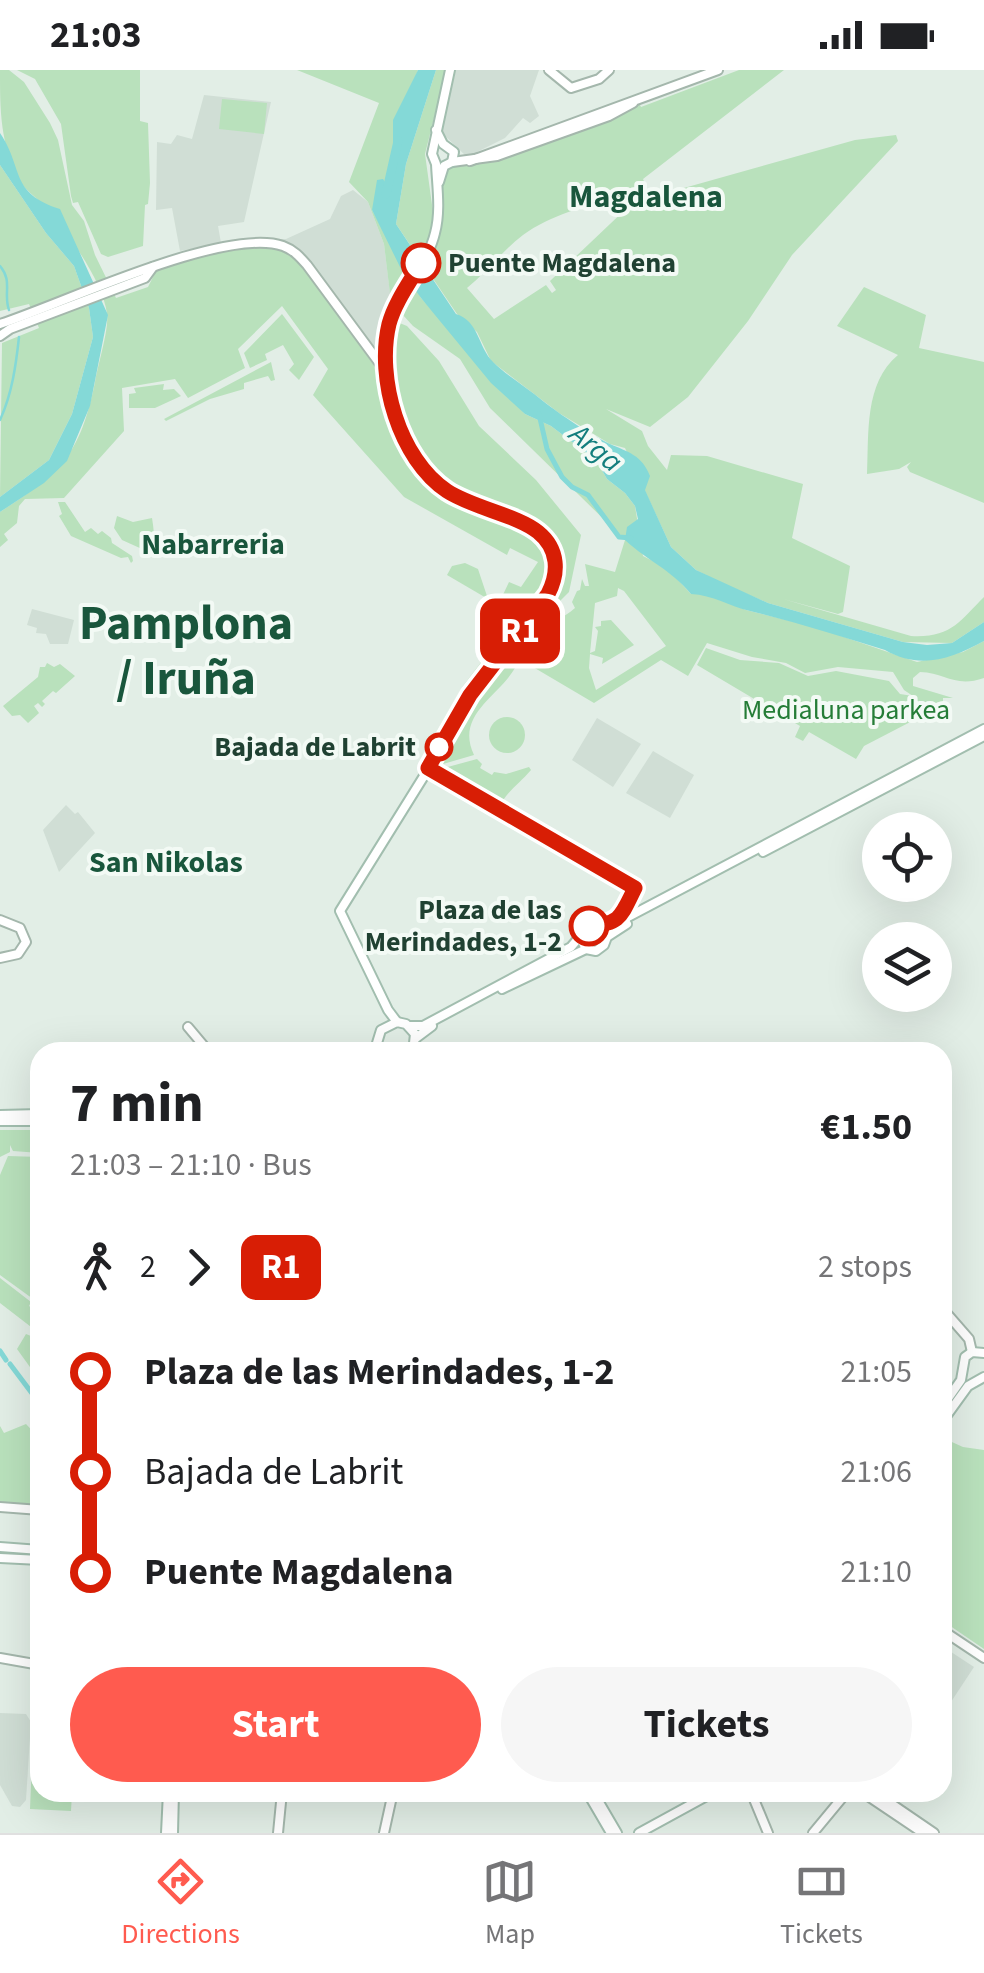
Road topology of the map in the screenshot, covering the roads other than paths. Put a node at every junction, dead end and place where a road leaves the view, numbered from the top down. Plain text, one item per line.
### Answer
1 (450, 70) edge
2 (549, 70) edge
3 (609, 70) edge
4 (718, 70) edge
5 (439, 145) junction
6 (453, 161) junction
7 (23, 320) junction
8 (0, 324) edge
9 (0, 336) edge
10 (386, 372) junction
11 (984, 733) edge
12 (2, 924) edge
13 (604, 932) junction
14 (580, 939) junction
15 (586, 948) junction
16 (2, 956) edge
17 (397, 1022) junction
18 (410, 1026) junction
19 (188, 1027) dead end
20 (416, 1038) junction
21 (200, 1042) edge
22 (380, 1042) edge
23 (415, 1042) edge
24 (30, 1117) edge
25 (0, 1118) edge
26 (952, 1319) edge
27 (979, 1350) edge
28 (965, 1372) junction
29 (981, 1378) edge
30 (952, 1392) edge
31 (952, 1411) edge
32 (0, 1507) edge
33 (30, 1509) edge
34 (0, 1547) edge
35 (30, 1549) edge
36 (0, 1558) edge
37 (30, 1560) edge
38 (952, 1639) edge
39 (0, 1658) edge
40 (984, 1660) edge
41 (30, 1663) edge
42 (171, 1802) edge
43 (281, 1802) edge
44 (392, 1802) edge
45 (596, 1802) edge
46 (695, 1802) edge
47 (754, 1802) edge
48 (839, 1802) edge
49 (877, 1802) edge
50 (889, 1802) edge
51 (170, 1833) edge
52 (278, 1833) edge
53 (383, 1833) edge
54 (614, 1833) edge
55 (638, 1833) edge
56 (768, 1833) edge
57 (813, 1833) edge
58 (923, 1833) edge
59 (934, 1833) edge

1 - 5 main road
2 - 3 main road
4 - 6 main road
5 - 6 main road
5 - 6 main road
6 - 10 main road
7 - 8 main road
7 - 9 main road
7 - 10 main road
10 - 17 main road
11 - 13 main road
12 - 16 main road
13 - 14 main road
13 - 15 main road
14 - 15 main road
14 - 18 main road
15 - 20 main road
17 - 18 main road
17 - 22 main road
18 - 20 main road
19 - 21 main road
20 - 23 main road
24 - 25 main road
26 - 27 main road
27 - 28 main road
28 - 29 main road
28 - 30 main road
29 - 31 main road
32 - 33 main road
34 - 35 main road
36 - 37 main road
38 - 40 main road
39 - 41 main road
42 - 51 main road
43 - 52 main road
44 - 53 main road
45 - 54 main road
46 - 55 main road
47 - 56 main road
48 - 57 main road
49 - 58 main road
50 - 59 main road

